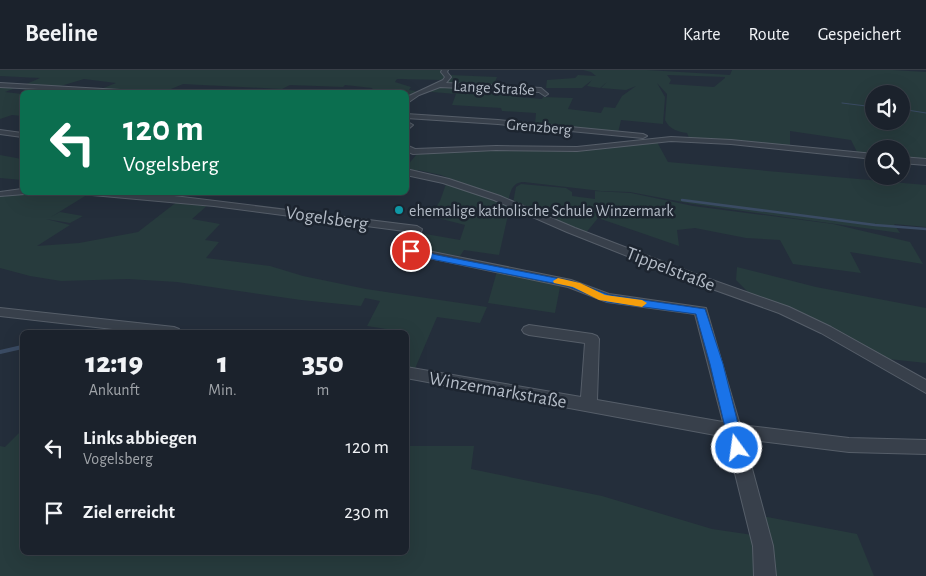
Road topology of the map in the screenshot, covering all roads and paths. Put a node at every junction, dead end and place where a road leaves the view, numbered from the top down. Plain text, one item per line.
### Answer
1 (445, 70) edge
2 (0, 85) edge
3 (440, 85) junction
4 (86, 90) edge
5 (545, 94) dead end
6 (409, 99) edge
7 (409, 116) edge
8 (0, 132) edge
9 (20, 135) edge
10 (671, 139) junction
11 (410, 150) edge
12 (865, 156) edge
13 (910, 161) edge
14 (926, 162) edge
15 (409, 173) edge
16 (20, 192) edge
17 (2, 194) dead end
18 (126, 195) edge
19 (0, 312) edge
20 (157, 330) edge
21 (529, 330) dead end
22 (409, 373) edge
23 (926, 387) edge
24 (589, 405) junction
25 (733, 431) junction
26 (926, 447) edge
27 (765, 576) edge

1 - 3 street, Lange Straße
2 - 4 street
3 - 5 street, Lange Straße
3 - 6 street, Lange Straße
7 - 10 street, Grenzberg
8 - 9 street
10 - 11 street, Grenzberg
10 - 12 street, Grenzberg
13 - 14 street
15 - 23 street, Tippelstraße
16 - 17 street
18 - 25 street, Vogelsberg
19 - 20 street
21 - 24 street, Winzermarkstraße
22 - 24 street, Winzermarkstraße
24 - 25 street, Winzermarkstraße
25 - 26 street, Winzermarkstraße
25 - 27 street

